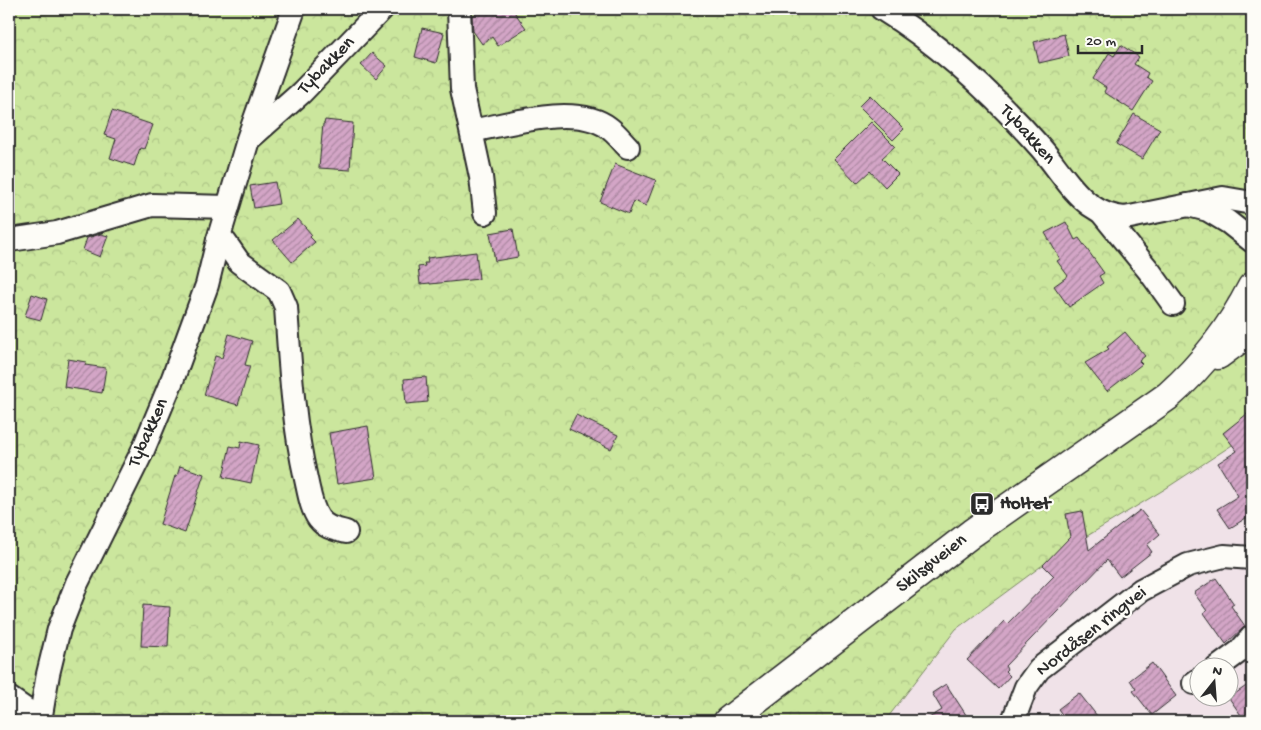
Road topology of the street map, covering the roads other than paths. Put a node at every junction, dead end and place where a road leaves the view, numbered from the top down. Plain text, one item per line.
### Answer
1 (294, 9) edge
2 (382, 9) edge
3 (459, 9) edge
4 (882, 9) edge
5 (472, 131) junction
6 (248, 140) junction
7 (628, 147) dead end
8 (1252, 203) edge
9 (1185, 205) junction
10 (228, 207) junction
11 (485, 213) dead end
12 (1102, 213) junction
13 (10, 240) dead end
14 (218, 240) junction
15 (1252, 241) edge
16 (1252, 288) edge
17 (1173, 304) dead end
18 (1252, 330) edge
19 (1189, 377) junction
20 (346, 532) dead end
21 (1252, 558) edge
22 (1252, 638) edge
23 (1230, 658) edge
24 (9, 698) edge
25 (40, 719) edge
26 (728, 721) edge
27 (1013, 721) edge

1 - 6 street, Tybakken
2 - 6 street, Tybakken
3 - 5 street
4 - 12 street, Tybakken
5 - 7 street
5 - 11 street
6 - 10 street, Tybakken
8 - 9 street, Tybakken
9 - 12 street, Tybakken
9 - 15 street, Tybakken
10 - 13 street
10 - 14 street, Tybakken
12 - 17 street
14 - 20 street
14 - 25 street, Tybakken
16 - 19 main road, Skilsøveien
18 - 19 main road, Skilsøveien
19 - 26 main road, Skilsøveien
21 - 27 street, Nordåsen ringvei
22 - 23 street
24 - 25 street

